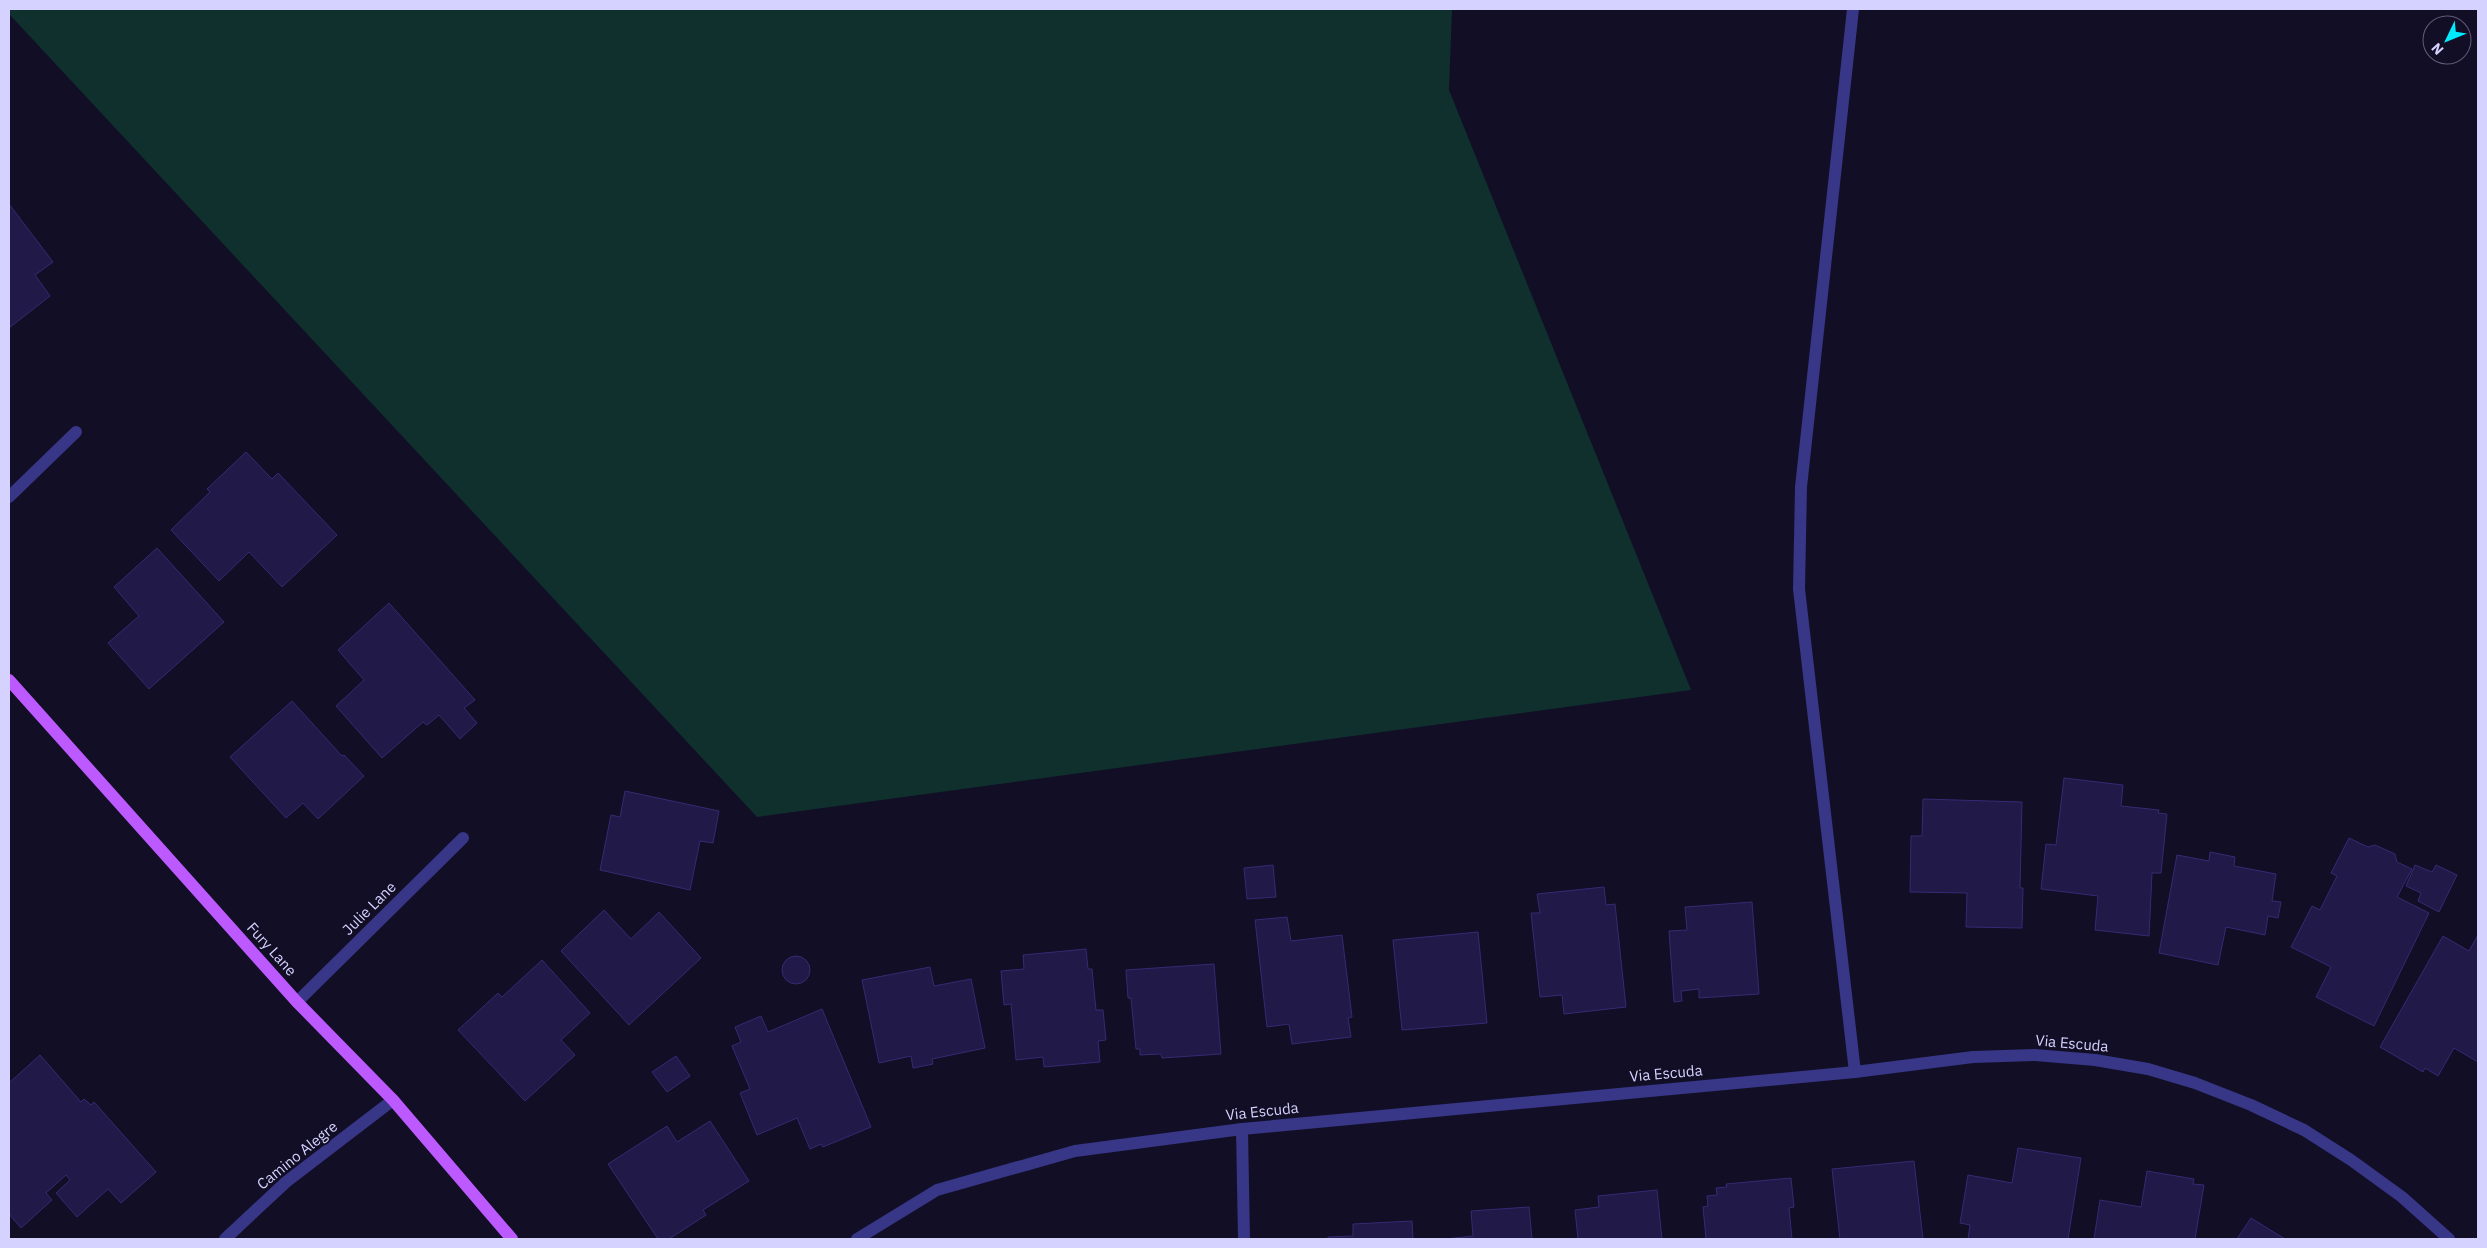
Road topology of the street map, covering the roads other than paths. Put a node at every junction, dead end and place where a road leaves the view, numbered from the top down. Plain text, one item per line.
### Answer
1 (1852, 9) edge
2 (76, 432) dead end
3 (9, 497) edge
4 (9, 680) edge
5 (462, 838) dead end
6 (298, 1002) junction
7 (1855, 1072) junction
8 (393, 1100) junction
9 (1242, 1129) junction
10 (225, 1239) edge
11 (512, 1239) edge
12 (857, 1239) edge
13 (1244, 1239) edge
14 (2448, 1239) edge

1 - 7 street
2 - 3 street
4 - 6 main road, Fury Lane
5 - 6 street, Julie Lane
6 - 8 main road, Fury Lane
7 - 9 street, Via Escuda
7 - 14 street, Via Escuda
8 - 10 street, Camino Alegre
8 - 11 main road, Fury Lane
9 - 12 street, Via Escuda
9 - 13 street

